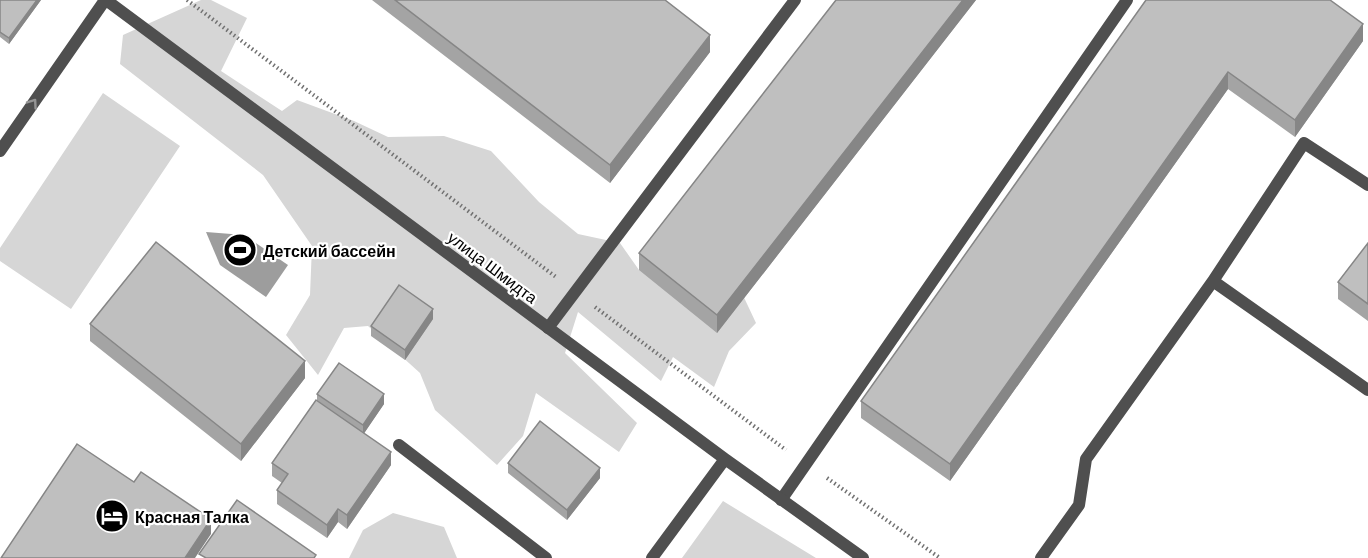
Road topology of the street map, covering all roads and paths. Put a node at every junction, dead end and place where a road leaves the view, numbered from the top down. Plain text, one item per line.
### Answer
1 (105, 0) edge
2 (795, 0) edge
3 (1127, 0) edge
4 (0, 151) edge
5 (1368, 185) edge
6 (1213, 281) junction
7 (548, 328) junction
8 (1368, 390) edge
9 (399, 445) dead end
10 (724, 459) junction
11 (781, 500) junction
12 (546, 558) edge
13 (652, 558) edge
14 (863, 558) edge
15 (1041, 558) edge

4 -> 1 street
1 - 7 street, улица Шмидта
2 - 7 street
3 - 11 street
5 - 6 street
6 - 8 street
6 - 15 street
7 - 10 street, улица Шмидта
9 - 12 street
10 - 11 street, улица Шмидта
10 - 13 street
11 - 14 street, улица Шмидта

